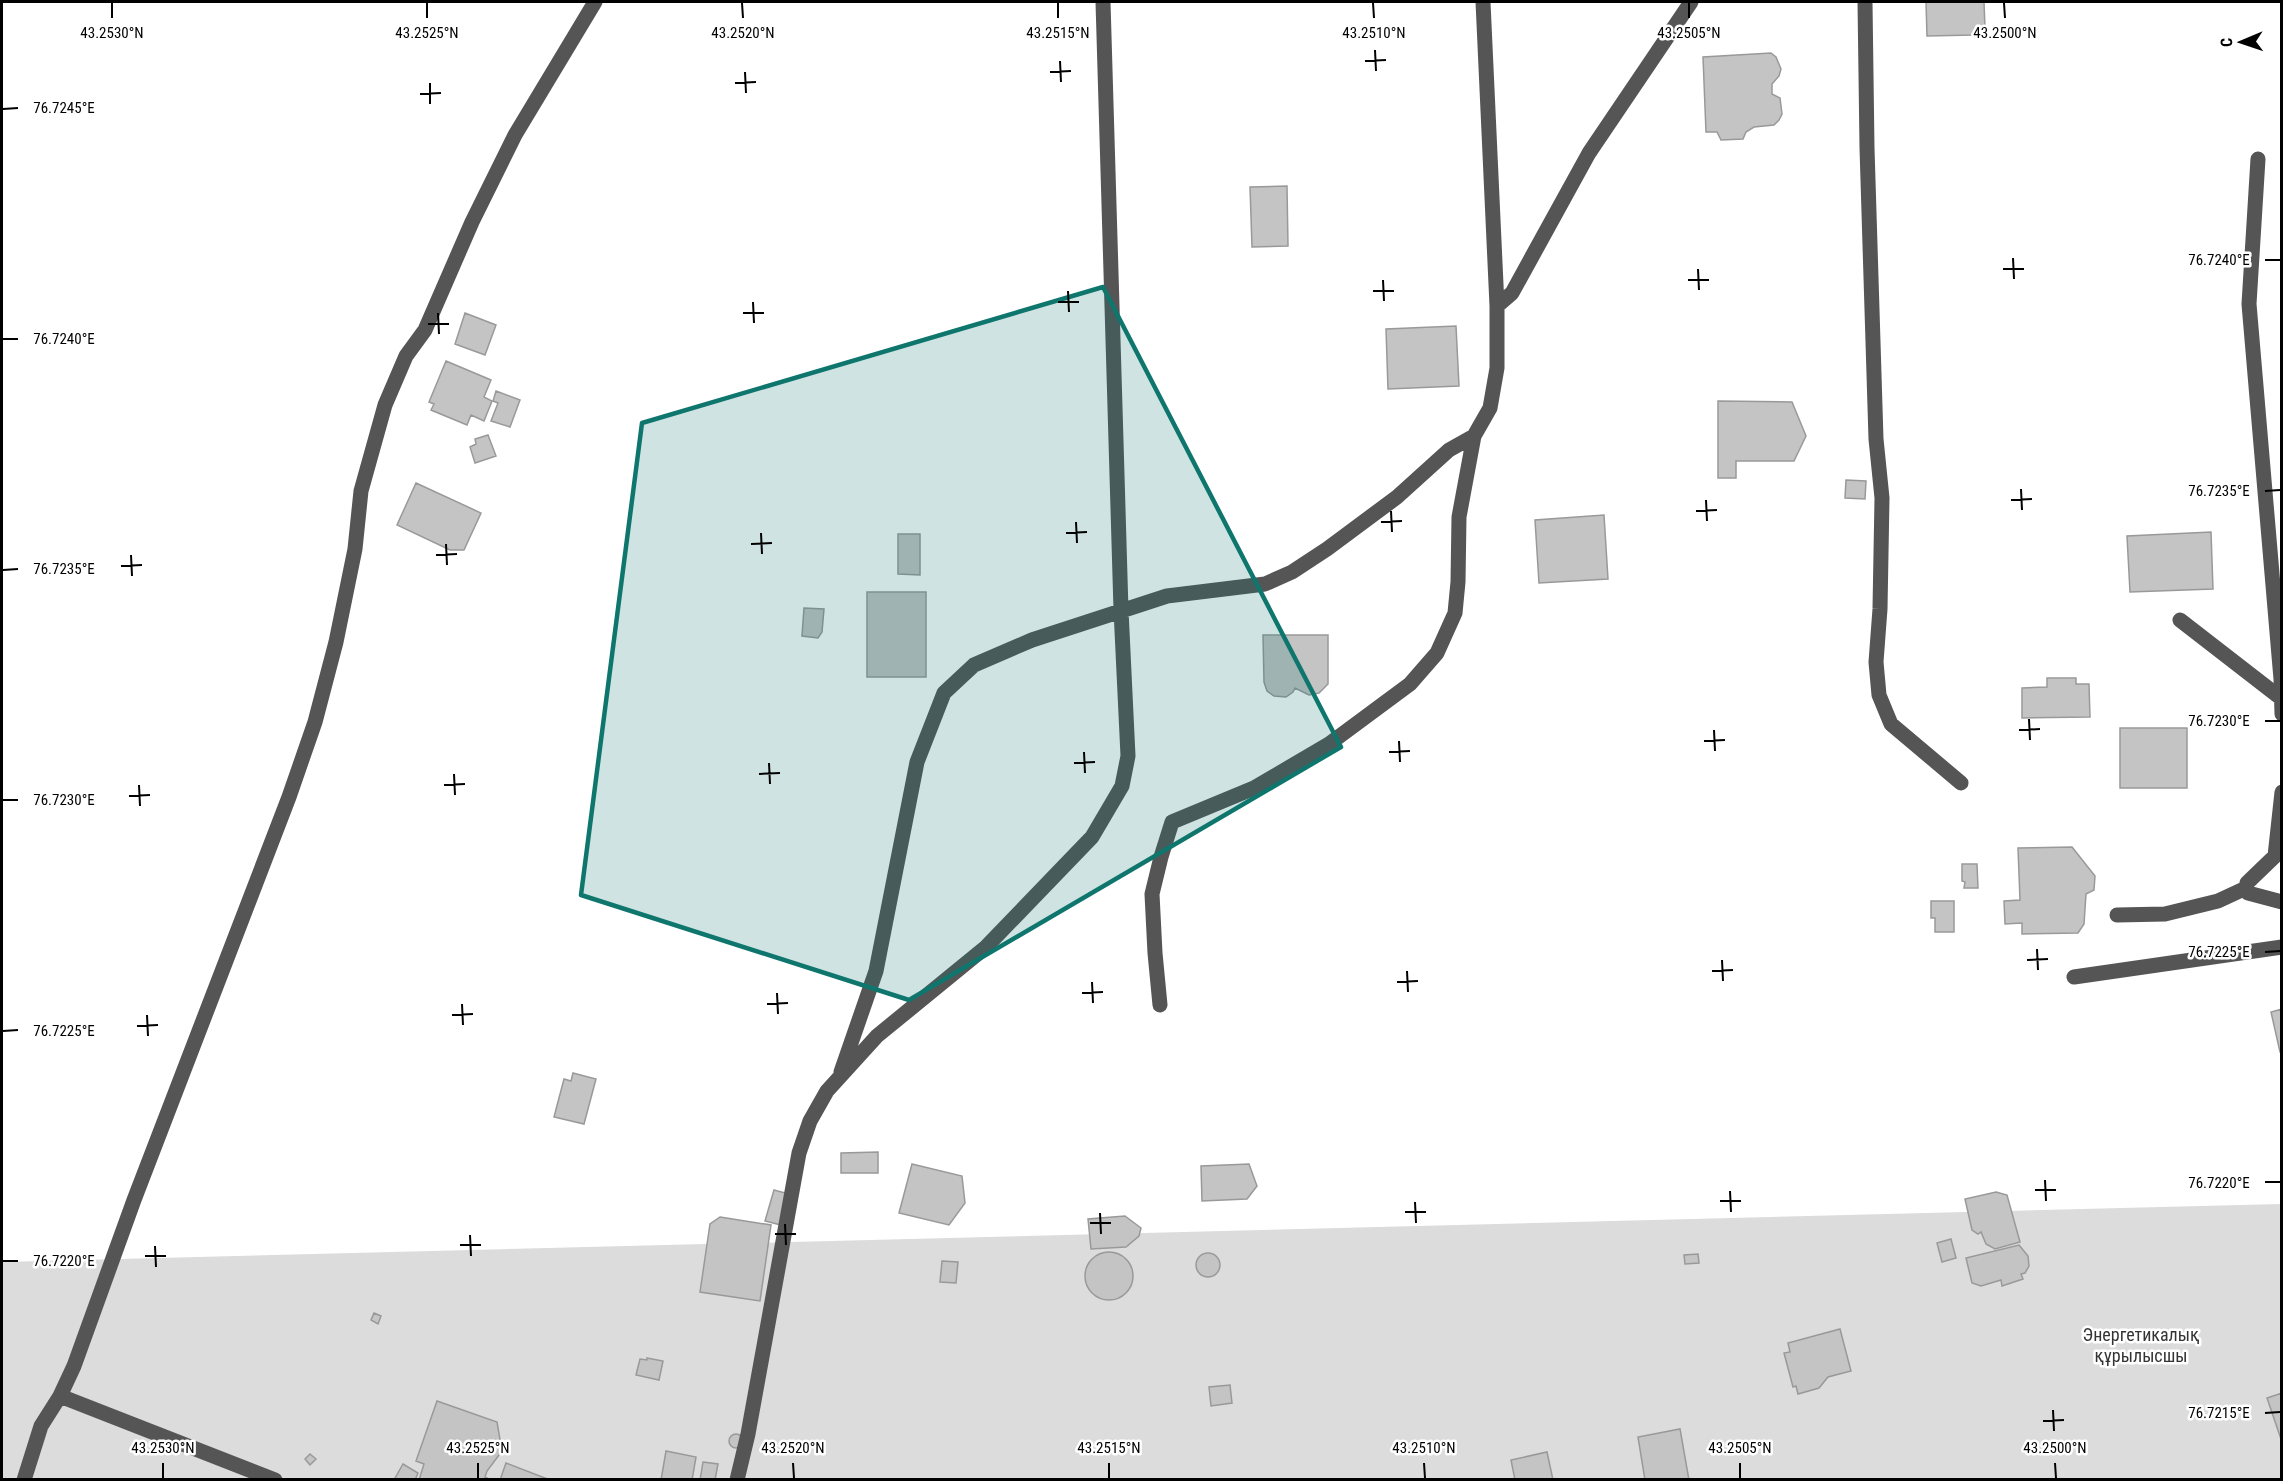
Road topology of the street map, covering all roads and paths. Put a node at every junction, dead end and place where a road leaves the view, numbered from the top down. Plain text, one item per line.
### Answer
1 (595, 2) edge
2 (1102, 2) edge
3 (1483, 2) edge
4 (1691, 2) edge
5 (1865, 2) edge
6 (2258, 159) dead end
7 (1497, 306) junction
8 (1474, 436) junction
9 (1121, 610) junction
10 (2180, 620) dead end
11 (2281, 699) edge
12 (2282, 714) edge
13 (1961, 783) dead end
14 (2282, 792) edge
15 (2246, 888) junction
16 (2282, 902) edge
17 (2117, 915) dead end
18 (2282, 947) edge
19 (2074, 977) dead end
20 (1160, 1005) dead end
21 (839, 1078) junction
22 (60, 1396) junction
23 (24, 1479) edge
24 (275, 1479) edge
25 (737, 1479) edge

1 - 22 street
2 - 9 street
3 - 7 street
4 - 7 street
5 - 13 street
6 - 11 street
7 - 8 street
8 - 9 street
8 - 20 street
9 - 21 street
9 - 21 street
10 - 11 street
11 - 12 street
14 - 15 street
15 - 16 street
15 - 17 street
18 - 19 street
21 - 25 street
22 - 23 street
22 - 24 street

